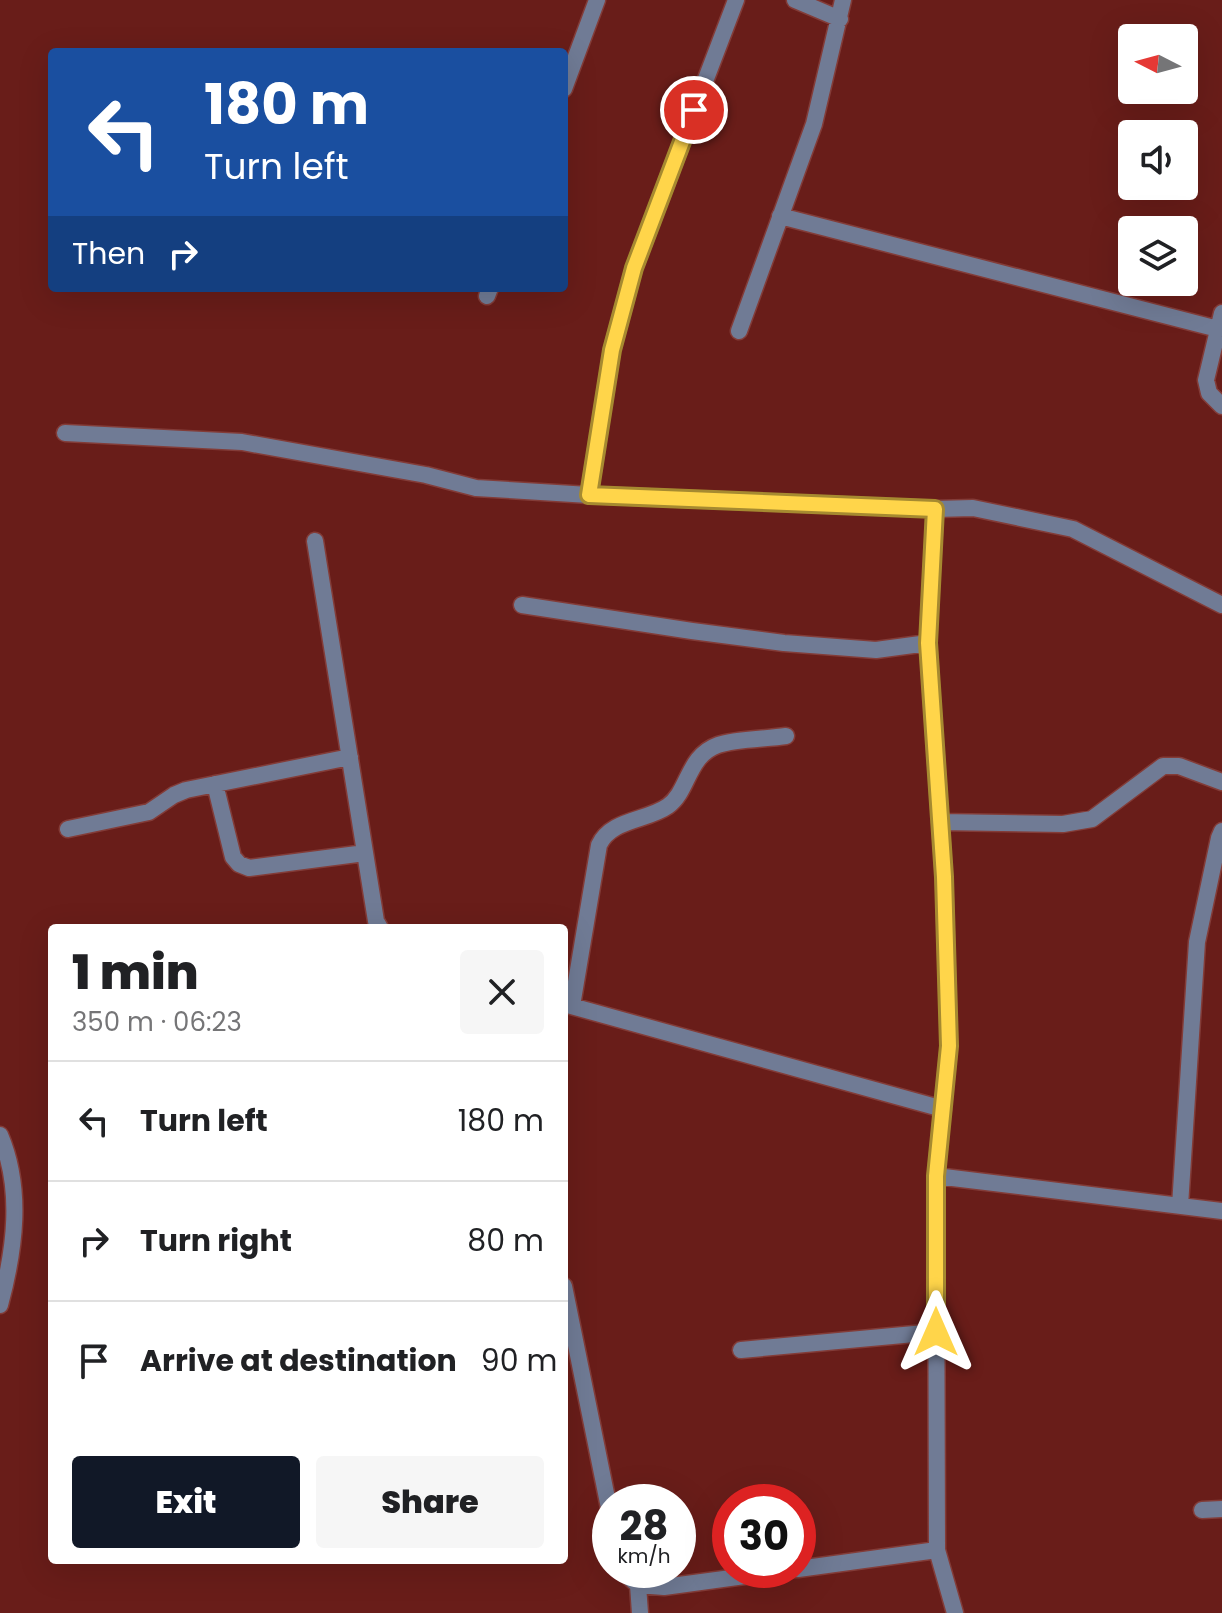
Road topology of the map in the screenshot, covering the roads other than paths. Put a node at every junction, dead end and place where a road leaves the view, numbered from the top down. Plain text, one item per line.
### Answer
1 (597, 0) edge
2 (736, 0) edge
3 (795, 0) edge
4 (843, 0) edge
5 (840, 19) junction
6 (568, 78) edge
7 (780, 216) junction
8 (1220, 321) edge
9 (739, 331) dead end
10 (1222, 406) edge
11 (65, 433) dead end
12 (589, 495) junction
13 (935, 509) junction
14 (315, 541) dead end
15 (522, 605) dead end
16 (1222, 605) edge
17 (928, 643) junction
18 (786, 736) dead end
19 (350, 757) junction
20 (1222, 782) edge
21 (215, 784) junction
22 (940, 822) junction
23 (68, 829) dead end
24 (1222, 831) edge
25 (365, 853) junction
26 (378, 924) edge
27 (568, 1005) edge
28 (943, 1109) junction
29 (0, 1135) edge
30 (936, 1176) junction
31 (1180, 1206) junction
32 (1222, 1211) edge
33 (0, 1305) edge
34 (568, 1306) edge
35 (936, 1332) junction
36 (741, 1350) dead end
37 (604, 1484) edge
38 (1222, 1509) edge
39 (1202, 1510) dead end
40 (937, 1550) junction
41 (816, 1567) edge
42 (638, 1588) edge
43 (640, 1613) edge
44 (955, 1613) edge

1 - 6 street
2 - 12 street
3 - 5 street
4 - 5 street
5 - 7 street
7 - 8 street
7 - 9 street
8 - 10 street
11 - 12 street
12 - 13 street
13 - 16 street
13 - 17 street
14 - 19 street
15 - 17 street
17 - 22 street
18 - 27 street
19 - 21 street
19 - 25 street
20 - 22 street
21 - 23 street
21 - 25 street
22 - 28 street
24 - 31 street
25 - 26 street
27 - 28 street
28 - 30 street
29 - 33 street
30 - 31 street
30 - 35 street
31 - 32 street
34 - 37 street
35 - 36 street
35 - 40 street
38 - 39 street
40 - 41 street
40 - 44 street
42 - 43 street

